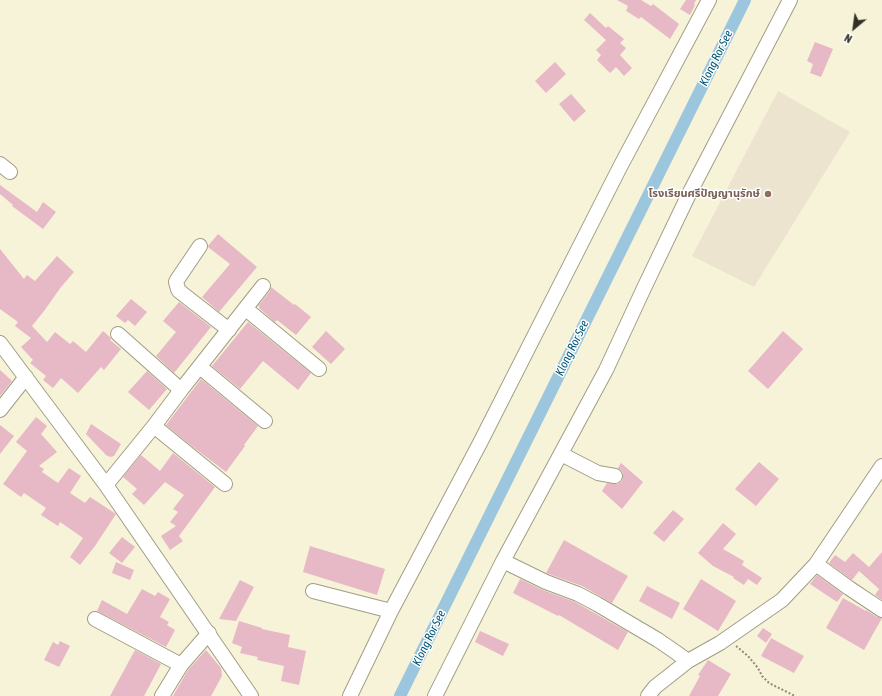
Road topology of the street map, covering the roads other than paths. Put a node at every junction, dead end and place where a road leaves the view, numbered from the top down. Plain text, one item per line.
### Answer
1 (709, 0) edge
2 (790, 0) edge
3 (200, 246) dead end
4 (263, 286) dead end
5 (246, 309) junction
6 (230, 330) junction
7 (118, 334) dead end
8 (0, 343) edge
9 (200, 367) junction
10 (319, 369) dead end
11 (26, 377) junction
12 (181, 390) junction
13 (0, 410) edge
14 (265, 421) dead end
15 (154, 426) junction
16 (561, 454) junction
17 (882, 466) edge
18 (615, 476) dead end
19 (225, 484) dead end
20 (106, 485) junction
21 (503, 561) junction
22 (816, 564) junction
23 (313, 591) dead end
24 (882, 610) edge
25 (391, 611) junction
26 (95, 619) dead end
27 (209, 633) junction
28 (688, 661) junction
29 (181, 665) junction
30 (162, 696) edge
31 (251, 696) edge
32 (350, 696) edge
33 (435, 696) edge
34 (648, 696) edge

1 - 25 street
2 - 16 street
3 - 6 street
4 - 5 street
5 - 6 street
5 - 10 street
6 - 9 street
7 - 12 street
8 - 11 street
9 - 12 street
9 - 14 street
11 - 13 street
11 - 20 street
12 - 15 street
15 - 19 street
15 - 20 street
16 - 18 street
16 - 21 street
17 - 22 street
20 - 27 street
21 - 28 street
21 - 33 street
22 - 24 street
22 - 28 street
23 - 25 street
25 - 32 street
26 - 29 street
27 - 29 street
27 - 31 street
28 - 34 street
29 - 30 street

